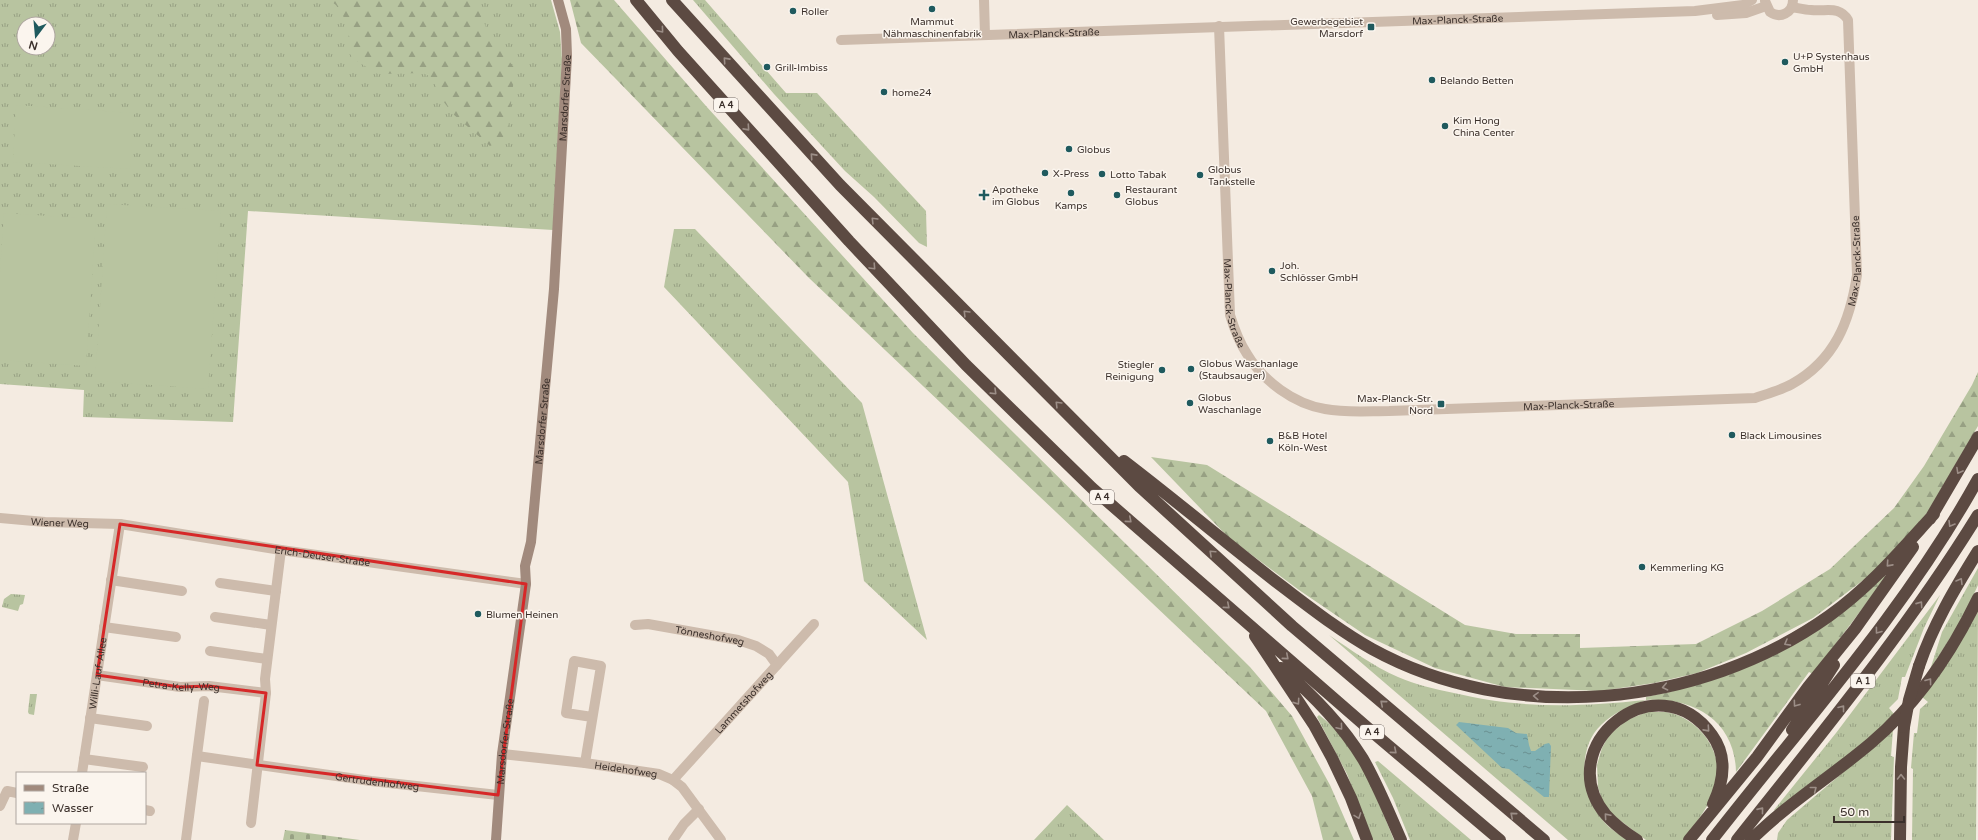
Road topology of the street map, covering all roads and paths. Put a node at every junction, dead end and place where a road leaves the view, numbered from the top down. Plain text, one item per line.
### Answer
1 (558, 0) edge
2 (636, 0) edge
3 (672, 0) edge
4 (984, 0) edge
5 (1752, 0) edge
6 (1765, 3) edge
7 (1793, 4) edge
8 (1696, 11) junction
9 (1220, 26) junction
10 (985, 34) junction
11 (841, 40) dead end
12 (1086, 432) junction
13 (1978, 438) edge
14 (1978, 479) edge
15 (1934, 514) junction
16 (1978, 515) edge
17 (0, 518) edge
18 (120, 524) junction
19 (281, 550) junction
20 (1978, 551) edge
21 (111, 580) junction
22 (220, 583) dead end
23 (526, 584) junction
24 (182, 591) dead end
25 (276, 591) junction
26 (1978, 598) edge
27 (216, 617) dead end
28 (1246, 622) junction
29 (814, 624) dead end
30 (271, 625) junction
31 (635, 625) dead end
32 (104, 627) junction
33 (1855, 629) junction
34 (176, 637) dead end
35 (210, 651) dead end
36 (267, 659) junction
37 (1272, 660) junction
38 (777, 665) junction
39 (97, 675) junction
40 (266, 693) junction
41 (204, 701) dead end
42 (592, 717) junction
43 (90, 718) junction
44 (147, 726) dead end
45 (502, 754) junction
46 (197, 756) junction
47 (84, 759) junction
48 (585, 763) junction
49 (257, 765) junction
50 (143, 767) dead end
51 (82, 772) edge
52 (673, 780) junction
53 (1760, 780) junction
54 (12, 792) edge
55 (498, 794) junction
56 (0, 806) edge
57 (699, 809) junction
58 (1707, 817) junction
59 (251, 823) dead end
60 (76, 824) edge
61 (1901, 837) edge
62 (73, 840) edge
63 (186, 840) edge
64 (496, 840) edge
65 (673, 840) edge
66 (722, 840) edge
67 (1367, 840) edge
68 (1401, 840) edge
69 (1500, 840) edge
70 (1544, 840) edge
71 (1637, 840) edge
72 (1688, 840) edge
73 (1712, 840) edge
74 (1737, 840) edge
75 (1751, 840) edge

1 - 23 street, Marsdorfer Straße
2 -> 28 highway, A 4
12 -> 3 highway
4 - 10 street
5 - 8 street, Max-Planck-Straße
6 - 7 street, Max-Planck-Straße
6 - 8 street, Max-Planck-Straße
7 - 9 street, Max-Planck-Straße
8 - 9 street, Max-Planck-Straße
9 - 10 street, Max-Planck-Straße
10 - 11 street, Max-Planck-Straße
15 -> 12 highway
70 -> 12 highway
13 -> 15 highway
14 -> 53 highway, A 1
15 - 33 highway
74 -> 16 highway, A 1
17 - 18 street, Wiener Weg
18 - 19 street, Erich-Deuser-Straße
18 - 21 street, Willi-Lauf-Allee
19 - 23 street, Erich-Deuser-Straße
19 - 25 street
61 -> 20 highway, bridge
21 - 24 street
21 - 32 street, Willi-Lauf-Allee
22 - 25 street
23 - 45 street, Marsdorfer Straße
25 - 30 street
75 -> 26 highway
27 - 30 street
28 - 37 highway
28 -> 69 highway, A 4
29 - 38 street, Lammetshofweg
30 - 36 street
31 - 38 street, Tönneshofweg
32 - 34 street, Willi-Lauf-Allee
32 - 39 street, Willi-Lauf-Allee
33 - 53 highway
33 -> 58 highway
35 - 36 street
36 - 40 street
37 -> 67 highway
37 -> 68 highway
38 - 52 street, Lammetshofweg
39 - 40 street, Petra-Kelly-Weg
39 - 43 street, Willi-Lauf-Allee
40 - 49 street
41 - 46 street
42 - 42 street
42 - 48 street
43 - 44 street, Willi-Lauf-Allee
43 - 47 street, Willi-Lauf-Allee
45 - 48 street, Heidehofweg
45 - 55 street, Marsdorfer Straße
46 - 49 street, Gertrudenhofweg
46 - 63 street
47 - 50 street
47 - 51 street, Willi-Lauf-Allee
48 - 52 street, Heidehofweg
49 - 55 street, Gertrudenhofweg
49 - 59 street
52 - 57 street, Heidehofweg
53 - 73 highway, A 1
54 - 56 street
55 - 64 street, Marsdorfer Straße
57 - 65 street
57 - 66 street, Heidehofweg
71 -> 58 highway
58 - 72 highway
60 - 62 street

